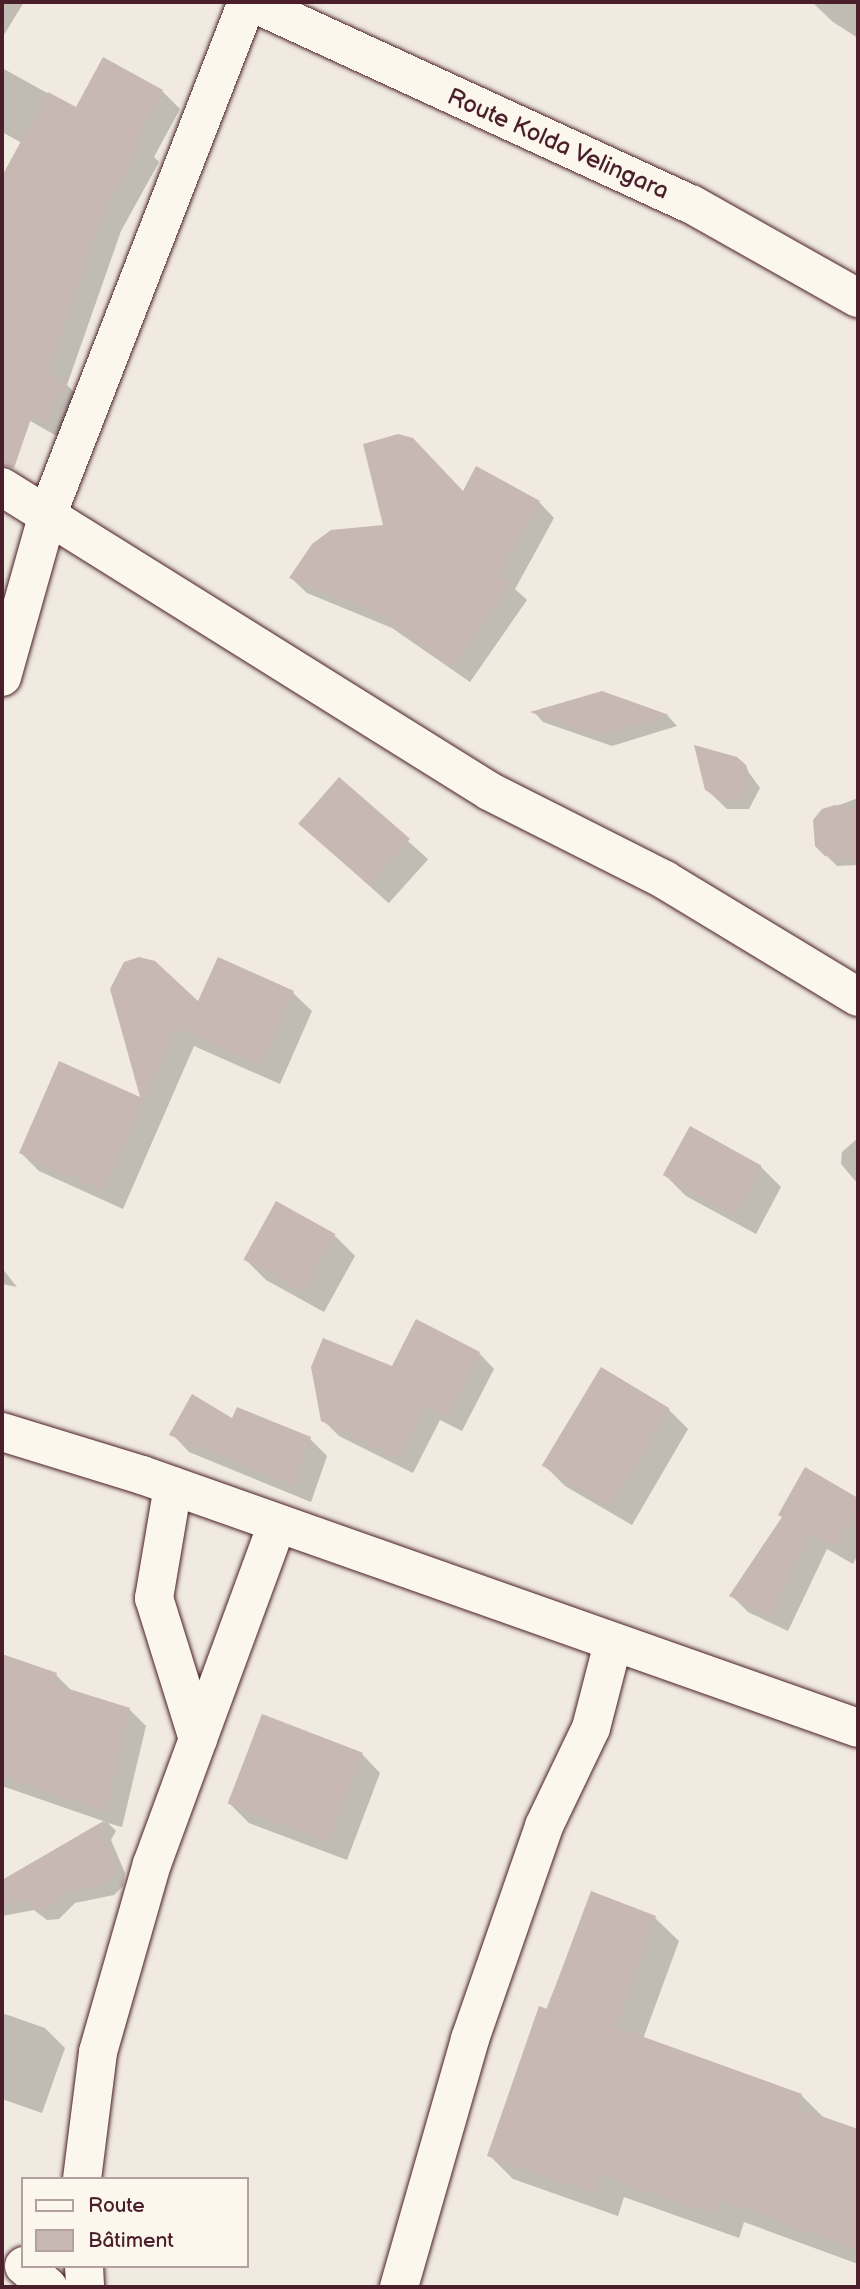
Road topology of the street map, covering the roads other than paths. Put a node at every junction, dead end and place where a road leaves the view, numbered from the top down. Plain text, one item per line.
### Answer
1 (249, 2) edge
2 (858, 298) edge
3 (2, 487) edge
4 (48, 513) junction
5 (2, 677) edge
6 (858, 998) edge
7 (2, 1432) edge
8 (173, 1486) junction
9 (277, 1524) junction
10 (613, 1643) junction
11 (858, 1728) edge
12 (198, 1739) junction
13 (82, 2177) edge
14 (2, 2246) edge
15 (21, 2263) edge
16 (26, 2268) edge
17 (84, 2268) edge
18 (48, 2287) edge
19 (85, 2287) edge
20 (399, 2287) edge

1 - 2 street, Route Kolda Velingara
1 - 4 street
3 - 4 street
4 - 5 street
4 - 6 street
7 - 8 street
8 - 9 street
8 - 12 street
9 - 10 street
9 - 12 street
10 - 11 street
10 - 20 street
12 - 13 street
14 - 15 street
16 - 18 street
17 - 19 street

